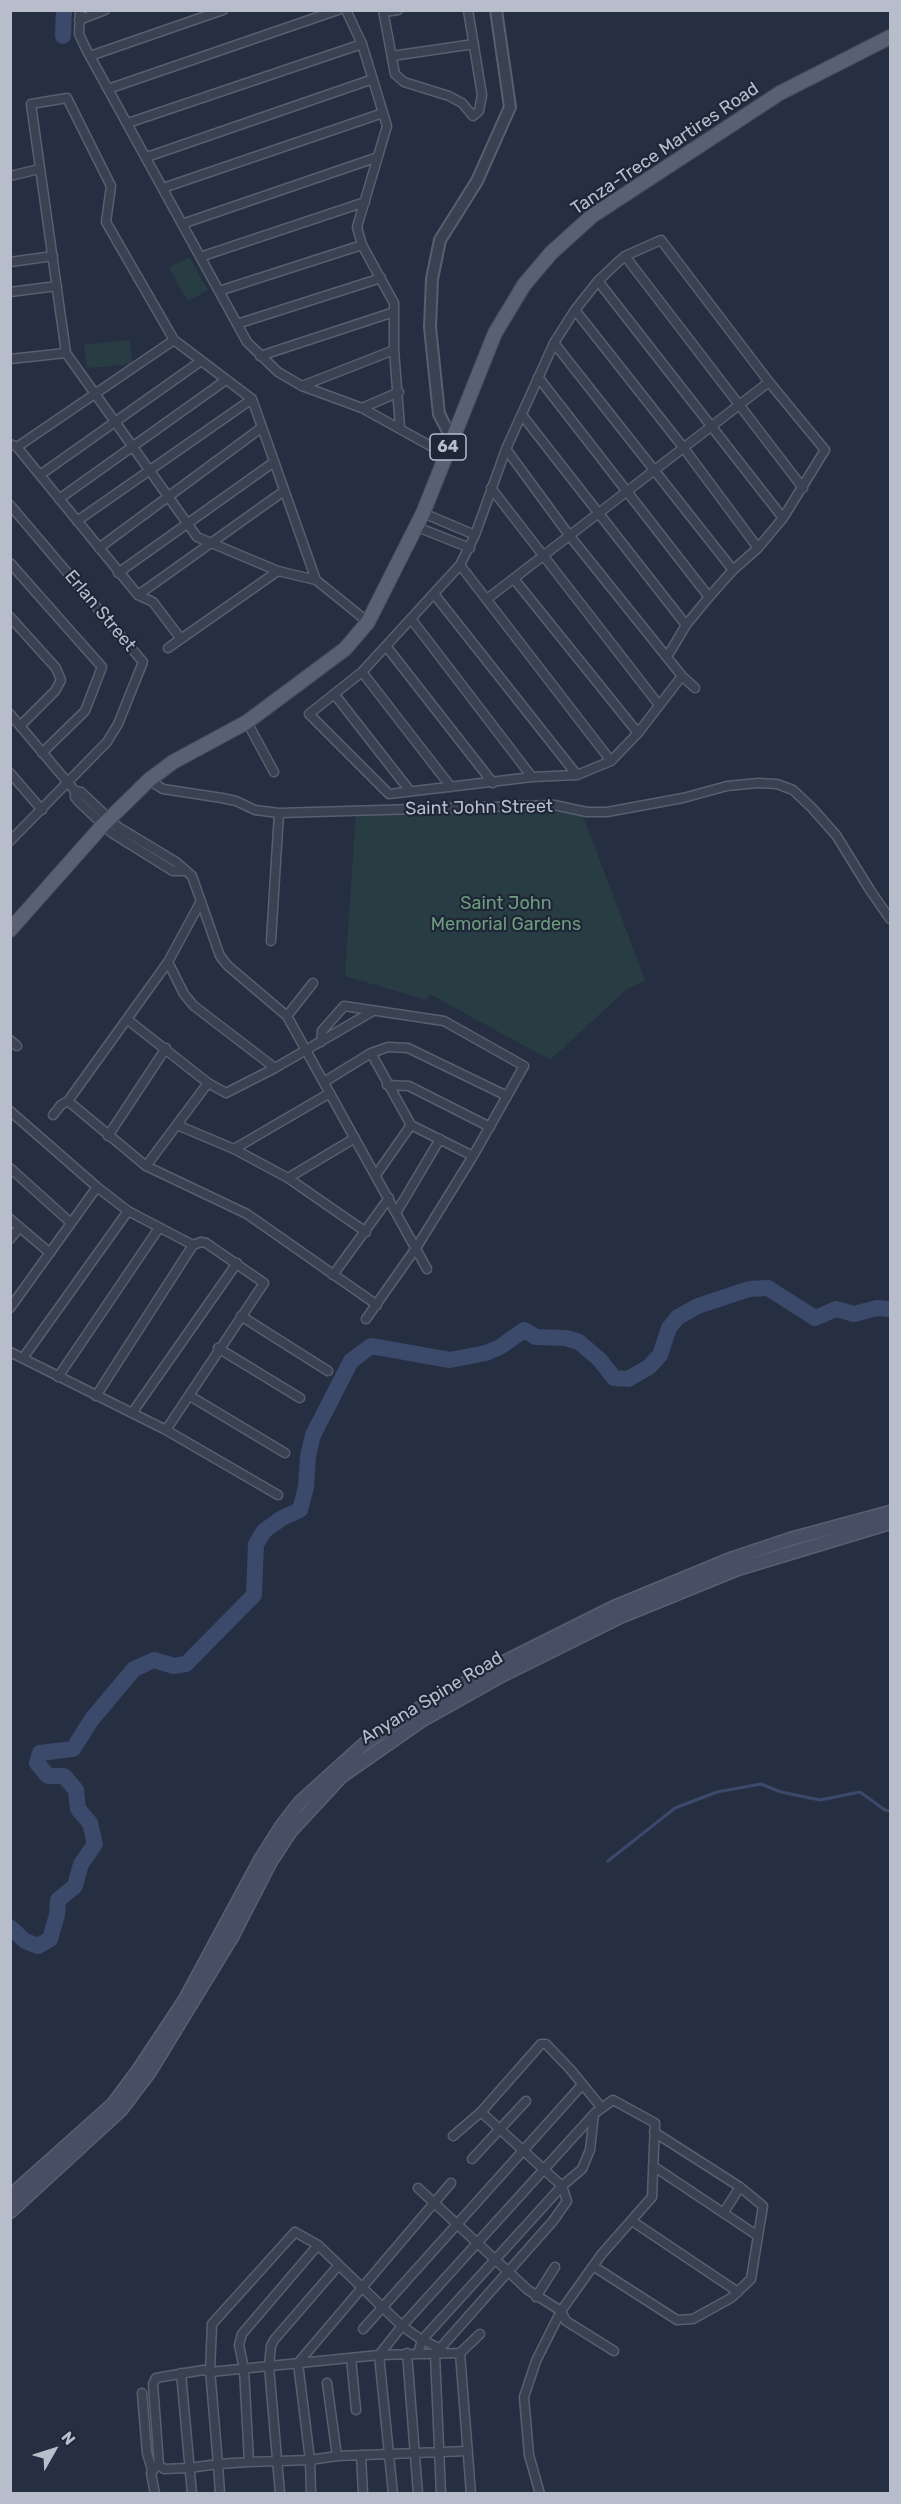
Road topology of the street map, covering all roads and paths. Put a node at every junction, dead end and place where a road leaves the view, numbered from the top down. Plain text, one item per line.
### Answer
1 (105, 10) edge
2 (223, 10) edge
3 (338, 10) edge
4 (346, 10) edge
5 (398, 10) edge
6 (468, 10) edge
7 (496, 10) edge
8 (383, 11) edge
9 (80, 15) edge
10 (891, 37) edge
11 (362, 44) junction
12 (474, 44) junction
13 (90, 56) junction
14 (392, 56) junction
15 (373, 79) junction
16 (108, 89) junction
17 (383, 113) junction
18 (128, 123) junction
19 (378, 157) junction
20 (147, 158) junction
21 (39, 169) junction
22 (10, 176) edge
23 (163, 188) junction
24 (365, 202) junction
25 (182, 224) junction
26 (362, 245) junction
27 (53, 256) junction
28 (625, 256) junction
29 (200, 257) junction
30 (10, 262) edge
31 (381, 278) junction
32 (598, 281) junction
33 (57, 286) junction
34 (219, 291) junction
35 (10, 292) edge
36 (575, 310) junction
37 (394, 312) junction
38 (237, 324) junction
39 (174, 340) junction
40 (554, 343) junction
41 (394, 350) junction
42 (66, 353) junction
43 (260, 356) junction
44 (10, 359) edge
45 (201, 361) junction
46 (538, 377) junction
47 (226, 380) junction
48 (769, 382) junction
49 (302, 386) junction
50 (399, 392) junction
51 (95, 394) junction
52 (252, 399) junction
53 (738, 406) junction
54 (362, 408) junction
55 (522, 415) junction
56 (115, 422) junction
57 (710, 426) junction
58 (400, 427) junction
59 (261, 428) junction
60 (452, 439) junction
61 (14, 446) edge
62 (133, 447) junction
63 (683, 447) junction
64 (506, 449) junction
65 (446, 454) junction
66 (274, 462) junction
67 (149, 470) junction
68 (655, 470) junction
69 (40, 475) junction
70 (491, 488) junction
71 (803, 488) junction
72 (284, 491) junction
73 (626, 492) junction
74 (167, 496) junction
75 (59, 499) junction
76 (12, 507) edge
77 (423, 513) junction
78 (598, 514) junction
79 (783, 518) junction
80 (10, 521) edge
81 (77, 521) junction
82 (187, 523) junction
83 (417, 527) junction
84 (475, 535) junction
85 (569, 535) junction
86 (210, 543) junction
87 (99, 548) junction
88 (470, 548) junction
89 (758, 548) junction
90 (542, 556) junction
91 (10, 563) edge
92 (460, 565) junction
93 (733, 570) junction
94 (278, 571) junction
95 (118, 573) junction
96 (514, 579) junction
97 (316, 580) junction
98 (434, 594) junction
99 (138, 595) junction
100 (709, 597) junction
101 (487, 599) junction
102 (10, 617) edge
103 (412, 620) junction
104 (368, 622) junction
105 (686, 626) junction
106 (181, 639) junction
107 (387, 646) junction
108 (168, 648) dead end
109 (667, 657) junction
110 (362, 672) junction
111 (682, 676) junction
112 (695, 688) dead end
113 (334, 695) junction
114 (659, 705) junction
115 (10, 714) edge
116 (247, 722) junction
117 (21, 726) junction
118 (638, 733) junction
119 (42, 753) junction
120 (611, 761) junction
121 (274, 772) dead end
122 (10, 773) edge
123 (577, 775) junction
124 (532, 777) junction
125 (149, 780) junction
126 (68, 783) junction
127 (493, 783) junction
128 (451, 787) junction
129 (410, 791) junction
130 (42, 810) junction
131 (279, 813) junction
132 (106, 822) junction
133 (12, 835) edge
134 (201, 901) junction
135 (891, 919) edge
136 (10, 930) edge
137 (272, 941) dead end
138 (168, 962) junction
139 (313, 983) dead end
140 (374, 1010) junction
141 (288, 1016) junction
142 (128, 1020) junction
143 (321, 1042) junction
144 (166, 1048) junction
145 (307, 1050) junction
146 (371, 1053) junction
147 (275, 1068) junction
148 (324, 1082) junction
149 (208, 1083) junction
150 (387, 1085) junction
151 (330, 1093) junction
152 (507, 1096) junction
153 (68, 1101) junction
154 (10, 1111) edge
155 (53, 1115) dead end
156 (177, 1125) junction
157 (411, 1125) junction
158 (490, 1127) junction
159 (108, 1136) junction
160 (355, 1138) junction
161 (440, 1139) junction
162 (234, 1149) junction
163 (472, 1156) junction
164 (146, 1167) junction
165 (10, 1168) edge
166 (376, 1175) junction
167 (288, 1178) junction
168 (97, 1187) junction
169 (388, 1198) junction
170 (128, 1211) junction
171 (396, 1213) junction
172 (10, 1219) edge
173 (72, 1223) junction
174 (20, 1227) junction
175 (159, 1228) junction
176 (366, 1232) junction
177 (10, 1239) edge
178 (193, 1245) junction
179 (416, 1248) junction
180 (50, 1253) junction
181 (237, 1263) junction
182 (427, 1269) dead end
183 (333, 1275) junction
184 (377, 1305) junction
185 (10, 1308) edge
186 (240, 1316) junction
187 (366, 1319) dead end
188 (218, 1348) junction
189 (10, 1352) edge
190 (23, 1358) junction
191 (328, 1371) dead end
192 (58, 1377) junction
193 (96, 1396) junction
194 (190, 1396) junction
195 (300, 1398) dead end
196 (132, 1413) junction
197 (166, 1430) junction
198 (285, 1453) dead end
199 (278, 1495) dead end
200 (891, 1512) edge
201 (891, 1523) edge
202 (582, 2085) junction
203 (526, 2101) dead end
204 (598, 2110) junction
205 (481, 2112) junction
206 (499, 2130) junction
207 (654, 2132) junction
208 (453, 2136) dead end
209 (524, 2151) junction
210 (472, 2159) dead end
211 (653, 2166) junction
212 (544, 2169) junction
213 (451, 2183) dead end
214 (562, 2186) junction
215 (740, 2187) junction
216 (417, 2188) dead end
217 (10, 2196) edge
218 (434, 2204) junction
219 (10, 2212) edge
220 (724, 2212) junction
221 (632, 2221) junction
222 (457, 2223) junction
223 (758, 2236) junction
224 (478, 2244) junction
225 (318, 2245) junction
226 (495, 2259) junction
227 (339, 2266) junction
228 (593, 2266) junction
229 (555, 2267) dead end
230 (509, 2271) junction
231 (362, 2288) junction
232 (738, 2292) junction
233 (536, 2296) junction
234 (383, 2307) junction
235 (561, 2311) junction
236 (402, 2326) junction
237 (363, 2329) dead end
238 (480, 2334) dead end
239 (422, 2340) junction
240 (437, 2351) junction
241 (614, 2351) dead end
242 (460, 2353) junction
243 (407, 2354) junction
244 (418, 2354) junction
245 (379, 2355) junction
246 (351, 2358) junction
247 (298, 2363) junction
248 (269, 2366) junction
249 (244, 2369) junction
250 (210, 2372) junction
251 (181, 2373) junction
252 (327, 2384) dead end
253 (142, 2393) dead end
254 (356, 2410) dead end
255 (468, 2451) junction
256 (441, 2453) junction
257 (390, 2454) junction
258 (415, 2454) junction
259 (361, 2455) junction
260 (337, 2456) junction
261 (310, 2460) junction
262 (249, 2462) junction
263 (278, 2462) junction
264 (218, 2464) junction
265 (155, 2467) junction
266 (189, 2468) junction
267 (155, 2493) edge
268 (192, 2493) edge
269 (220, 2493) edge
270 (280, 2493) edge
271 (311, 2493) edge
272 (363, 2493) edge
273 (393, 2493) edge
274 (418, 2493) edge
275 (441, 2493) edge
276 (471, 2493) edge
277 (540, 2493) edge

1 - 9 street
2 - 13 street
3 - 16 street
4 - 11 street
5 - 8 street
6 - 12 street
7 - 60 street
8 - 14 street
9 - 13 street
10 - 60 main road, Tanza-Trece Martires Road / 64
11 - 15 street
11 - 18 street
12 - 14 street
12 - 14 street
13 - 16 street
15 - 17 street
15 - 20 street
16 - 18 street
17 - 19 street
17 - 23 street
18 - 20 street
19 - 24 street
19 - 25 street
20 - 23 street
21 - 22 street
21 - 27 street
21 - 39 street
23 - 25 street
24 - 26 street
24 - 29 street
25 - 29 street
26 - 31 street
26 - 34 street
27 - 30 street
27 - 33 street
28 - 32 street
28 - 48 street
28 - 53 street
29 - 34 street
31 - 37 street
31 - 38 street
32 - 36 street
32 - 57 street
33 - 35 street
33 - 42 street
34 - 38 street
36 - 40 street
36 - 63 street
37 - 41 street
37 - 43 street
38 - 43 street
39 - 45 street
39 - 51 street
40 - 46 street
40 - 68 street
41 - 49 street
41 - 50 street
42 - 44 street
42 - 51 street
43 - 49 street
45 - 47 street
45 - 56 street
46 - 55 street
46 - 73 street
47 - 52 street
47 - 62 street
48 - 53 street
48 - 71 street
49 - 54 street
50 - 54 street
50 - 58 street
51 - 56 street
51 - 61 street
52 - 59 street
52 - 67 street
53 - 57 street
53 - 71 street
54 - 58 street
55 - 64 street
55 - 78 street
56 - 62 street
56 - 69 street
57 - 63 street
57 - 79 street
58 - 65 street
59 - 66 street
59 - 74 street
60 - 65 main road, Tanza-Trece Martires Road / 64
61 - 69 street
62 - 67 street
62 - 75 street
63 - 68 street
63 - 89 street
64 - 70 street
64 - 85 street
65 - 77 main road, Tanza-Trece Martires Road / 64
66 - 72 street
66 - 82 street
67 - 74 street
67 - 81 street
68 - 73 street
68 - 93 street
69 - 75 street
70 - 84 street
70 - 90 street
71 - 79 street
72 - 86 street
72 - 97 street
73 - 78 street
73 - 100 street
74 - 82 street
74 - 87 street
75 - 81 street
76 - 80 street
76 - 126 street, Erlan Street
77 - 83 main road, Tanza-Trece Martires Road / 64
77 - 84 street
78 - 85 street
78 - 105 street
79 - 89 street
81 - 87 street
82 - 86 street
82 - 95 street
83 - 88 street
83 - 104 main road, Tanza-Trece Martires Road / 64
84 - 88 street
85 - 90 street
85 - 109 street
86 - 94 street
86 - 99 street
87 - 95 street
88 - 92 street
89 - 93 street
90 - 96 street
90 - 114 street
91 - 119 street
92 - 98 street
92 - 101 street
93 - 100 street
94 - 97 street
94 - 106 street
95 - 99 street
96 - 101 street
96 - 118 street
97 - 104 street
98 - 103 street
98 - 123 street
99 - 106 street
100 - 105 street
101 - 120 street
102 - 117 street
103 - 107 street
103 - 124 street
104 - 116 main road, Tanza-Trece Martires Road / 64
105 - 109 street
106 - 108 street
107 - 110 street
107 - 127 street
109 - 111 street
110 - 113 street
110 - 128 street
111 - 112 street
111 - 114 street
113 - 129 street
113 - 129 street
114 - 118 street
115 - 117 street
116 - 121 street
116 - 125 main road, Tanza-Trece Martires Road / 64
117 - 119 street
118 - 120 street
119 - 126 street
120 - 123 street
122 - 130 street
123 - 124 street
124 - 127 street
125 - 131 street, Saint John Street
125 - 132 main road, Tanza-Trece Martires Road / 64
126 - 130 street
126 - 132 street
127 - 128 street
128 - 129 street
130 - 133 street
131 - 135 street, Saint John Street
131 - 137 street
132 - 134 street
132 - 136 main road, Tanza-Trece Martires Road / 64
134 - 138 street
134 - 141 street
138 - 142 street
138 - 147 street
139 - 141 street
140 - 143 street
140 - 143 street
140 - 152 street
141 - 145 street
142 - 144 street
142 - 153 street
143 - 145 street
144 - 149 street
144 - 159 street
145 - 147 street
145 - 148 street
146 - 148 street
146 - 150 street
146 - 152 street
147 - 149 street
148 - 151 street
149 - 156 street
150 - 157 street
150 - 158 street
151 - 160 street
151 - 162 street
152 - 158 street
153 - 155 street
153 - 159 street
154 - 168 street
156 - 162 street
156 - 164 street
157 - 161 street
157 - 166 street
158 - 163 street
159 - 164 street
160 - 166 street
160 - 167 street
161 - 163 street
161 - 171 street
162 - 167 street
163 - 179 street
164 - 183 street
165 - 173 street
166 - 169 street
167 - 176 street
168 - 170 street
168 - 173 street
169 - 171 street
169 - 176 street
170 - 175 street
170 - 190 street
171 - 179 street
172 - 174 street
173 - 180 street
174 - 177 street
174 - 180 street
175 - 178 street
175 - 192 street
176 - 183 street
178 - 181 street
178 - 193 street
179 - 182 street
179 - 184 street
180 - 185 street
181 - 186 street
181 - 196 street
183 - 184 street
184 - 187 street
186 - 188 street
186 - 191 street
188 - 194 street
188 - 195 street
189 - 190 street
190 - 192 street
192 - 193 street
193 - 196 street
194 - 197 street
194 - 198 street
196 - 197 street
197 - 199 street
200 - 217 main road, Anyana Spine Road
201 - 219 main road, Anyana Spine Road
202 - 204 street
202 - 205 street
202 - 209 street
203 - 206 street
204 - 207 street
204 - 212 street
204 - 214 street
205 - 206 street
205 - 208 street
206 - 209 street
206 - 210 street
207 - 211 street
207 - 215 street
209 - 212 street
209 - 222 street
211 - 220 street
211 - 221 street
212 - 214 street
212 - 224 street
213 - 218 street
214 - 226 street
214 - 230 street
215 - 220 street
215 - 223 street
216 - 218 street
218 - 222 street
218 - 231 street
220 - 223 street
221 - 228 street
221 - 232 street
222 - 224 street
222 - 234 street
223 - 232 street
224 - 226 street
224 - 236 street
225 - 227 street
225 - 249 street
225 - 250 street
226 - 230 street
226 - 239 street
227 - 231 street
227 - 248 street
228 - 232 street
228 - 235 street
229 - 233 street
230 - 233 street
230 - 240 street
231 - 234 street
231 - 247 street
233 - 235 street
234 - 236 street
234 - 237 street
235 - 241 street
235 - 277 street
236 - 239 street
236 - 245 street
238 - 242 street
239 - 240 street
239 - 244 street
240 - 242 street
240 - 244 street
240 - 256 street
242 - 255 street
243 - 244 street
243 - 245 street
243 - 258 street
245 - 246 street
245 - 257 street
246 - 247 street
246 - 254 street
247 - 248 street
247 - 261 street
248 - 249 street
248 - 263 street
249 - 250 street
249 - 262 street
250 - 251 street
250 - 264 street
251 - 265 street
251 - 266 street
252 - 260 street
253 - 265 street
255 - 256 street
255 - 276 street
256 - 258 street
256 - 275 street
257 - 258 street
257 - 259 street
257 - 273 street
258 - 274 street
259 - 260 street
259 - 272 street
260 - 261 street
261 - 263 street
261 - 271 street
262 - 263 street
262 - 264 street
263 - 270 street
264 - 266 street
264 - 269 street
265 - 266 street
265 - 267 street
266 - 268 street

